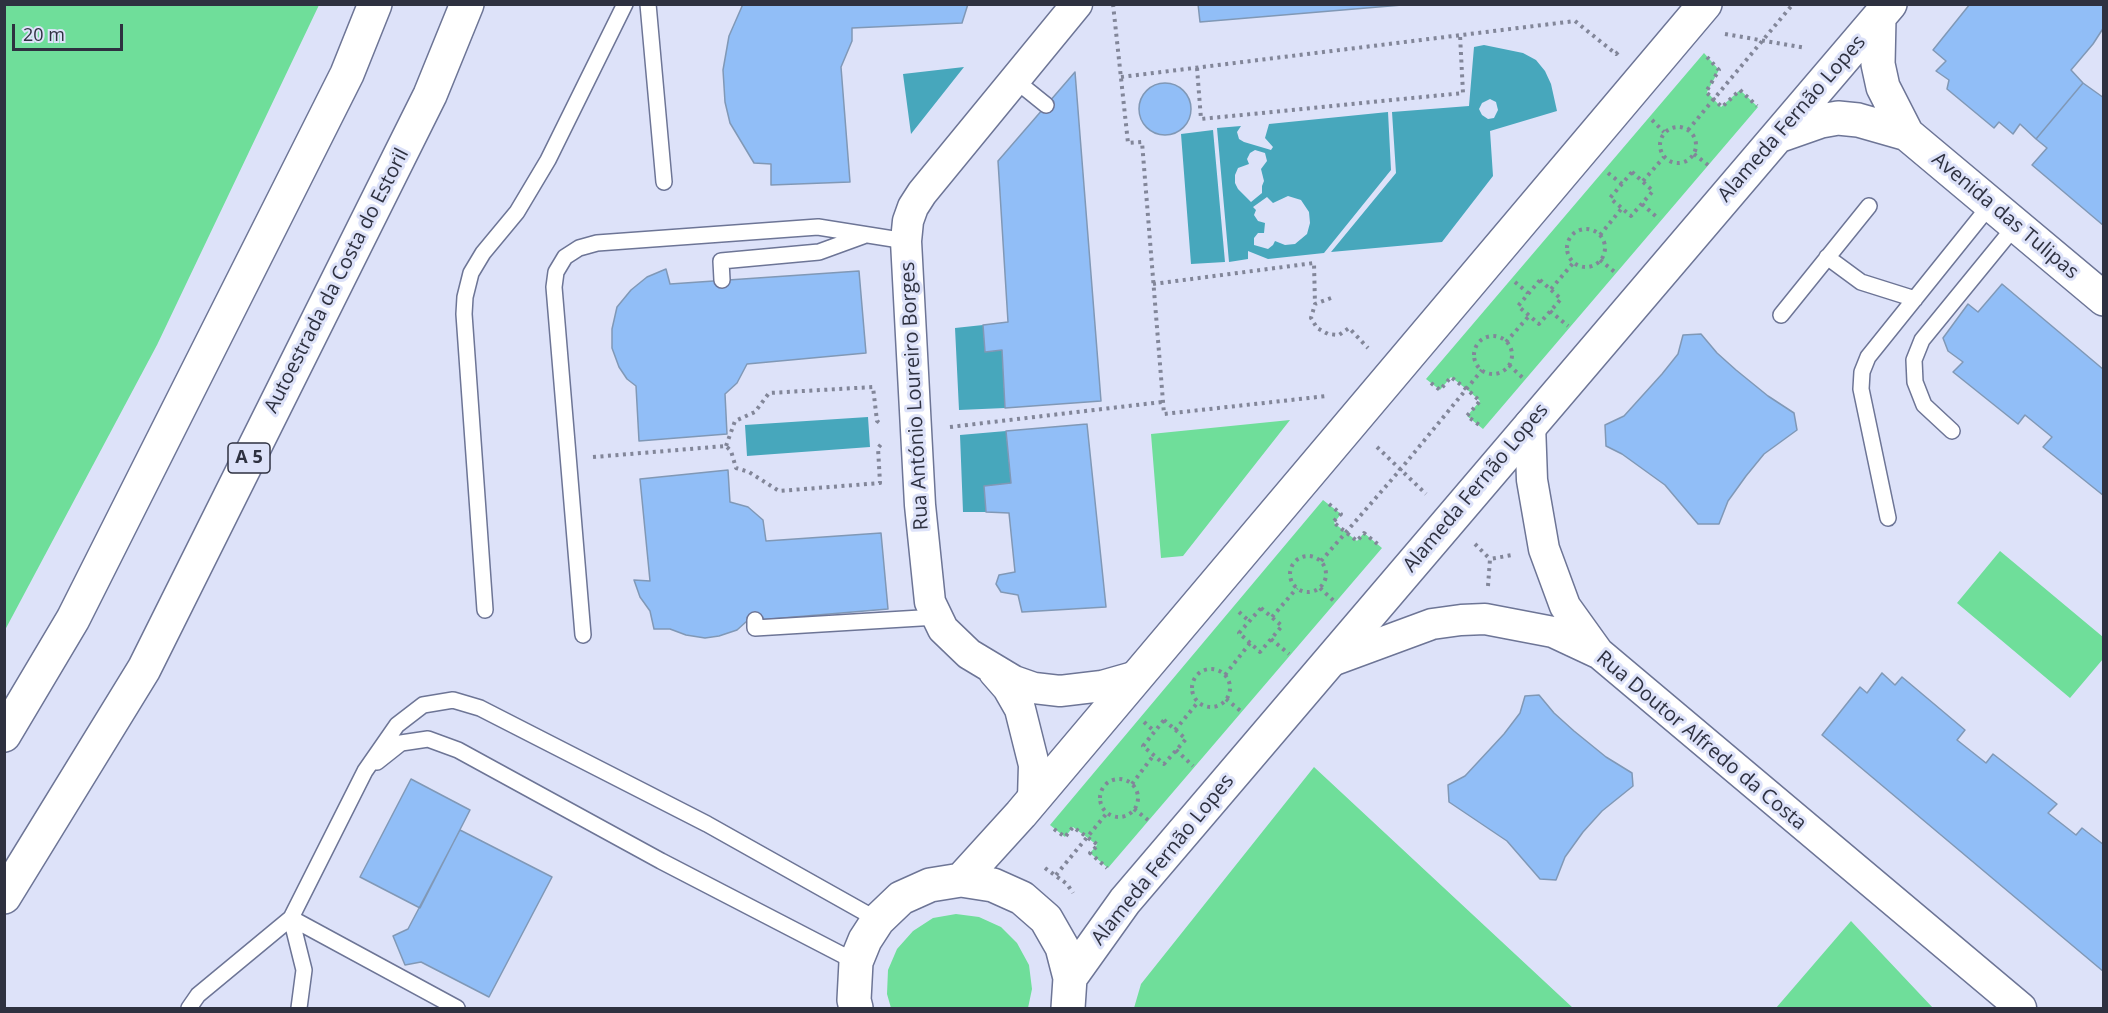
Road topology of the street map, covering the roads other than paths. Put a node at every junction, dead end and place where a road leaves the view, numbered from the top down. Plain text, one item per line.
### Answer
1 (375, 4) edge
2 (467, 4) edge
3 (625, 4) edge
4 (648, 4) edge
5 (1077, 7) edge
6 (1885, 11) edge
7 (1716, 15) edge
8 (1015, 80) junction
9 (1046, 105) dead end
10 (1908, 134) junction
11 (1779, 135) junction
12 (664, 182) dead end
13 (1991, 204) junction
14 (1869, 206) dead end
15 (2016, 225) junction
16 (866, 235) junction
17 (906, 241) junction
18 (1827, 257) junction
19 (722, 280) dead end
20 (1915, 299) junction
21 (2103, 299) edge
22 (1781, 315) dead end
23 (1530, 424) junction
24 (1952, 431) dead end
25 (1888, 518) dead end
26 (485, 610) dead end
27 (937, 617) junction
28 (755, 620) dead end
29 (583, 635) dead end
30 (1600, 654) junction
31 (1329, 662) junction
32 (991, 668) junction
33 (1137, 676) junction
34 (4, 735) edge
35 (365, 771) junction
36 (1041, 812) junction
37 (961, 880) junction
38 (4, 897) edge
39 (291, 918) junction
40 (878, 920) junction
41 (856, 962) junction
42 (1069, 993) edge
43 (189, 1008) edge
44 (299, 1008) edge
45 (457, 1008) edge
46 (856, 1008) edge
47 (2021, 1008) edge

1 - 34 main road
2 - 38 main road, Autoestrada da Costa do Estoril / A 5
3 - 26 lane
4 - 12 lane
5 - 8 street, Rua António Loureiro Borges
6 - 10 main road, Avenida das Tulipas
6 - 11 main road, Alameda Fernão Lopes
7 - 33 main road
8 - 9 lane
8 - 17 street, Rua António Loureiro Borges
10 - 11 main road, Avenida das Tulipas
10 - 13 main road, Avenida das Tulipas
11 - 23 main road, Alameda Fernão Lopes
13 - 15 main road, Avenida das Tulipas
13 - 20 lane
14 - 18 lane
15 - 21 main road, Avenida das Tulipas
15 - 24 lane
16 - 17 lane
16 - 19 lane
16 - 29 lane
17 - 27 street, Rua António Loureiro Borges
18 - 20 lane
18 - 22 lane
20 - 25 lane
23 - 30 street
23 - 31 main road, Alameda Fernão Lopes
27 - 28 lane
27 - 32 street, Rua António Loureiro Borges
30 - 31 street, Rua Doutor Alfredo da Costa
30 - 47 street, Rua Doutor Alfredo da Costa
31 - 42 main road, Alameda Fernão Lopes
32 - 33 street, Rua António Loureiro Borges
32 - 36 street
33 - 36 main road
35 - 39 lane
35 - 40 lane
35 - 41 lane
36 - 37 main road
37 - 40 main road
37 - 42 main road
39 - 43 lane
39 - 44 lane
39 - 45 lane
40 - 41 main road
41 - 46 main road

